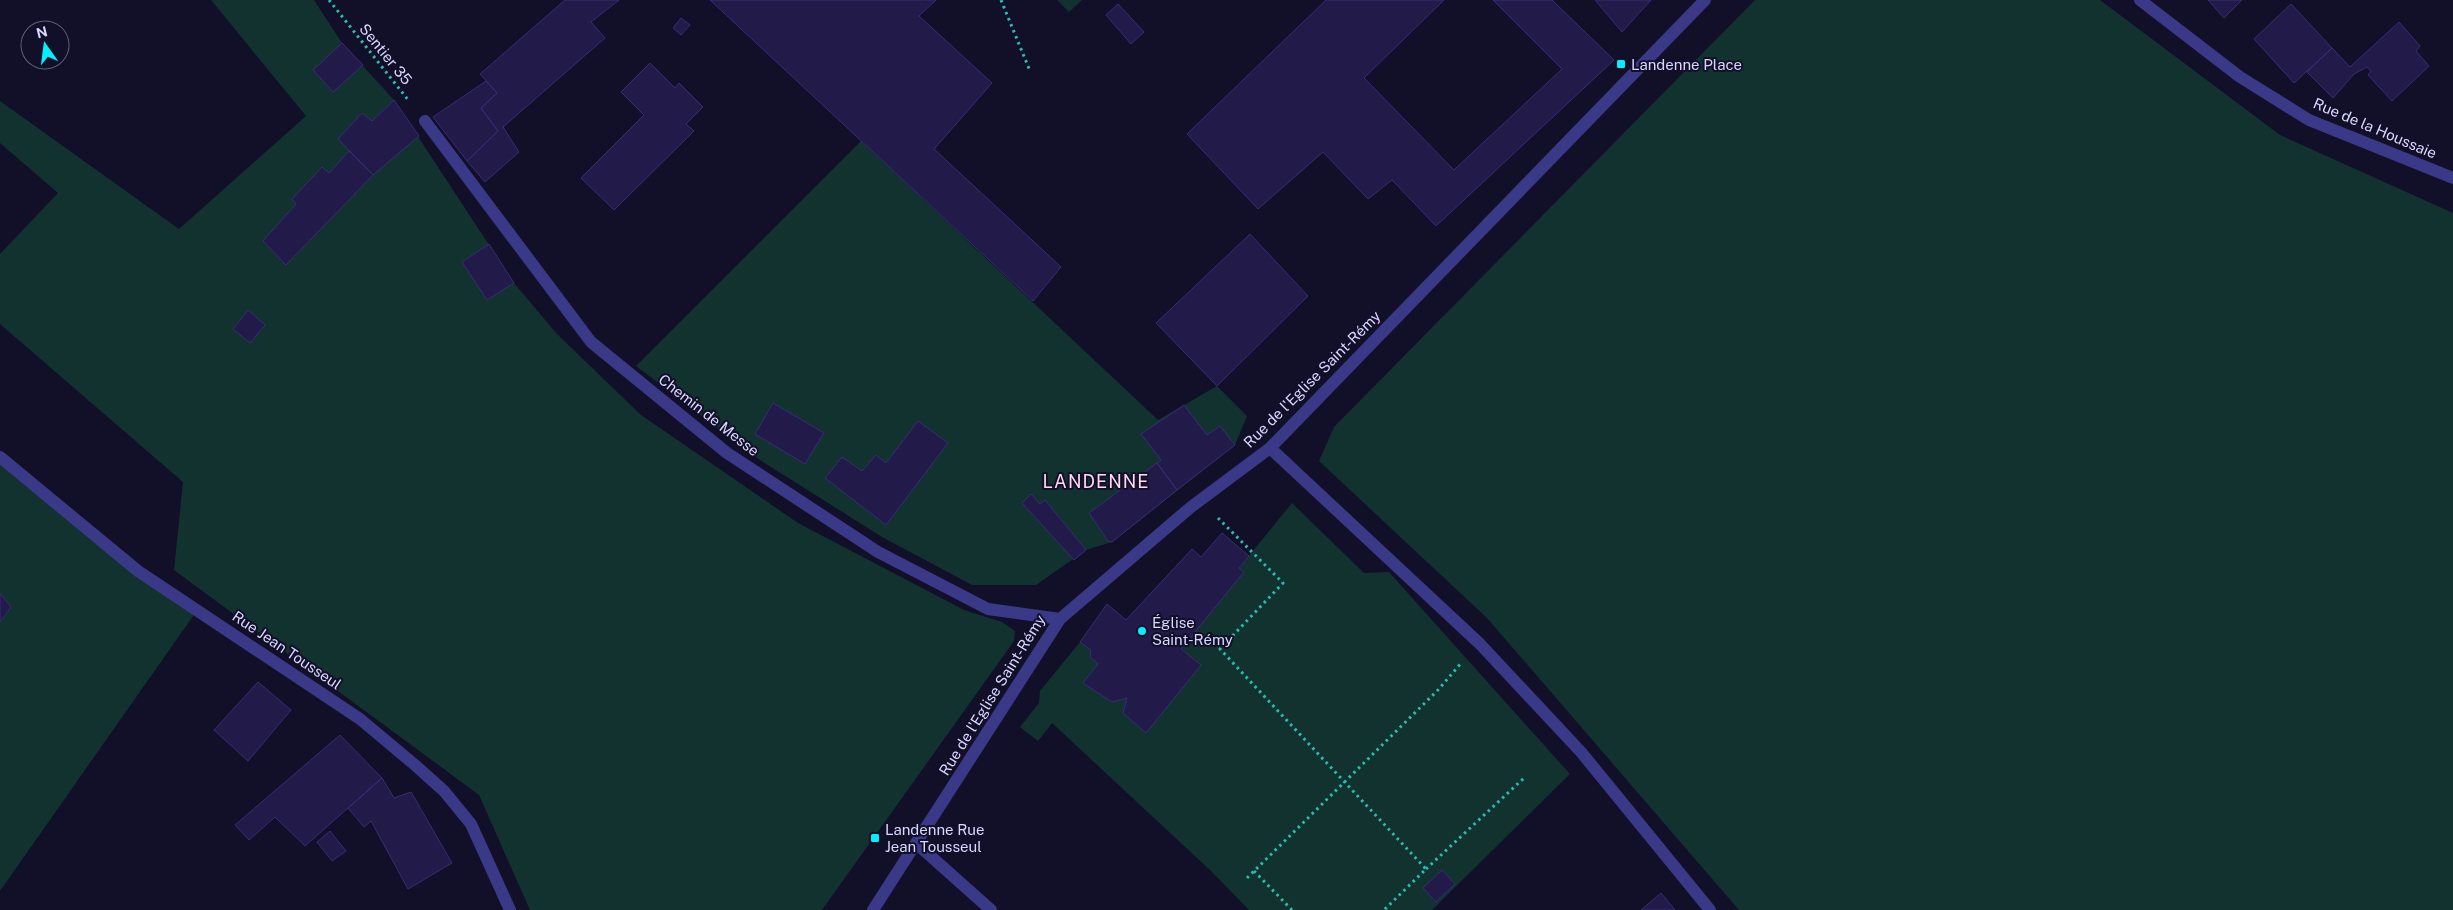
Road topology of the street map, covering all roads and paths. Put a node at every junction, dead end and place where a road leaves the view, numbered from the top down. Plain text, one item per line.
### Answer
1 (329, 0) edge
2 (1001, 0) edge
3 (1705, 0) edge
4 (2140, 0) edge
5 (1030, 71) dead end
6 (425, 121) joint
7 (2453, 178) edge
8 (1270, 448) junction
9 (0, 457) edge
10 (1199, 501) junction
11 (1060, 619) junction
12 (1480, 644) junction
13 (1524, 778) dead end
14 (1345, 782) junction
15 (917, 844) junction
16 (1426, 869) junction
17 (1254, 871) junction
18 (1247, 878) dead end
19 (510, 910) edge
20 (873, 910) edge
21 (991, 910) edge
22 (1292, 910) edge
23 (1384, 910) edge
24 (1710, 910) edge

1 - 6 path, Sentier 35
2 - 5 path
3 - 8 street, Rue de l'Eglise Saint-Rémy
4 - 7 street, Rue de la Houssaie
6 - 11 street, Chemin de Messe
8 - 10 street, Rue de l'Eglise Saint-Rémy
8 - 12 street
9 - 19 street, Rue Jean Tousseul
10 - 11 street, Rue de l'Eglise Saint-Rémy
10 - 14 path
11 - 15 street, Rue de l'Eglise Saint-Rémy
12 - 14 path
12 - 24 street
13 - 16 path
14 - 16 path
14 - 17 path
15 - 20 street, Rue de l'Eglise Saint-Rémy
15 - 21 street
16 - 23 path
17 - 18 path
17 - 22 path

